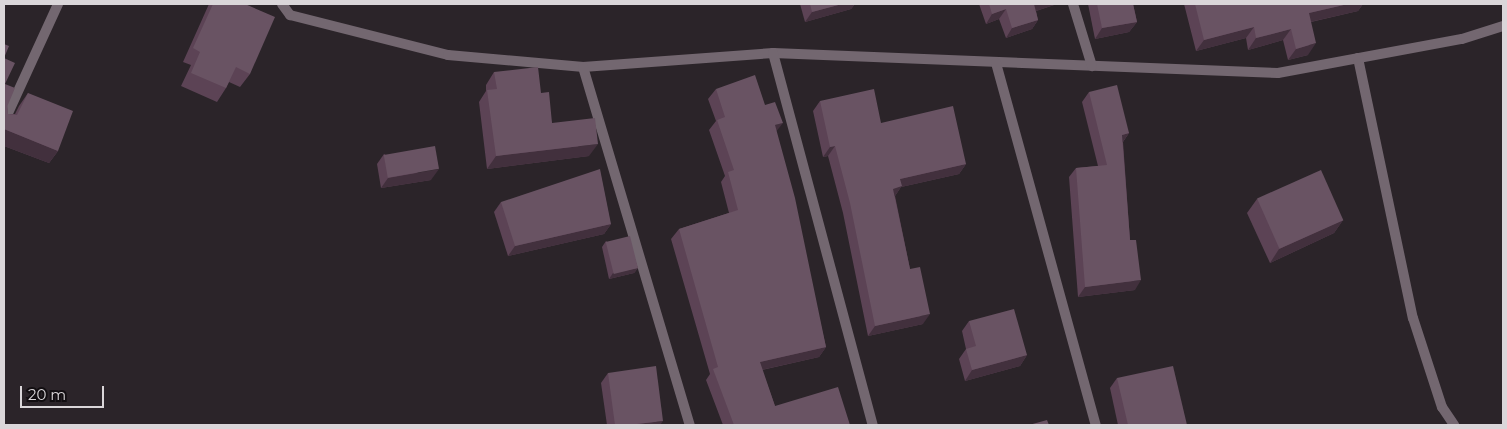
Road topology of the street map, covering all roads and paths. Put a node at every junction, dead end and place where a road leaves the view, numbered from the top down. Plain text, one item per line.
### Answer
1 (58, 4) edge
2 (282, 4) edge
3 (1073, 4) edge
4 (1503, 26) edge
5 (773, 53) junction
6 (1358, 58) junction
7 (996, 63) junction
8 (1092, 66) junction
9 (583, 67) junction
10 (4, 122) edge
11 (690, 425) edge
12 (873, 425) edge
13 (1096, 425) edge
14 (1454, 425) edge

1 - 10 street
2 - 9 street
3 - 8 street
4 - 6 street
5 - 7 street
5 - 9 street
5 - 12 street
6 - 8 street
6 - 14 street
7 - 8 street
7 - 13 street
9 - 11 street

